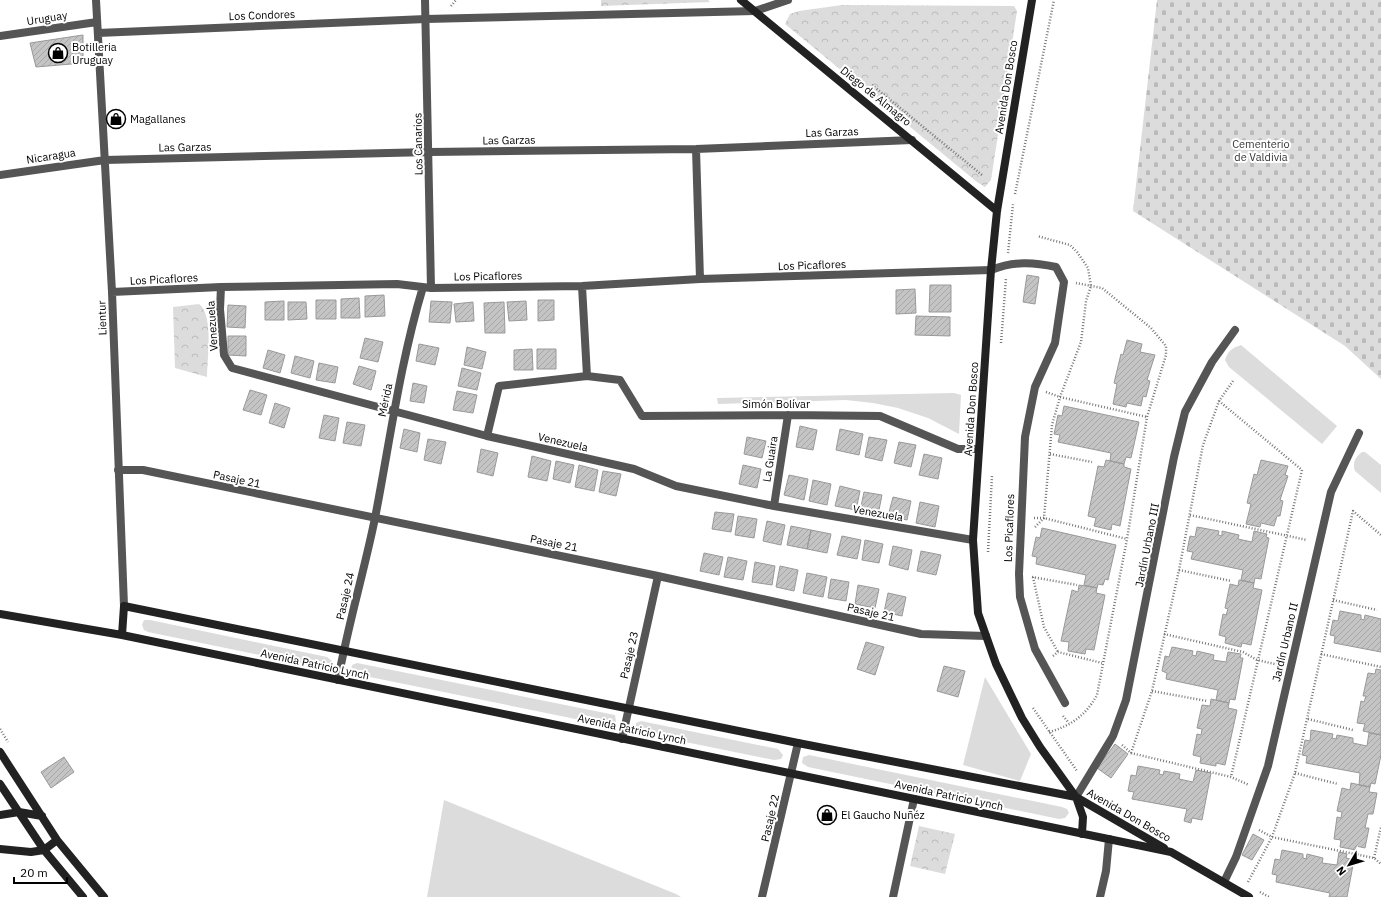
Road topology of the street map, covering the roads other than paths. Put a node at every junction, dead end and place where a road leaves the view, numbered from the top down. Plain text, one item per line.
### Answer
1 (96, 0) edge
2 (425, 0) edge
3 (741, 0) edge
4 (788, 0) edge
5 (1032, 0) edge
6 (755, 11) junction
7 (426, 19) junction
8 (97, 22) junction
9 (98, 33) junction
10 (0, 36) edge
11 (912, 140) junction
12 (696, 149) junction
13 (430, 152) junction
14 (105, 160) junction
15 (0, 175) edge
16 (997, 211) junction
17 (991, 270) junction
18 (700, 279) junction
19 (582, 286) junction
20 (221, 287) junction
21 (427, 287) junction
22 (112, 292) junction
23 (1235, 330) dead end
24 (587, 376) junction
25 (394, 410) junction
26 (788, 415) junction
27 (1358, 433) dead end
28 (487, 436) junction
29 (979, 449) junction
30 (118, 470) junction
31 (774, 506) junction
32 (374, 518) junction
33 (973, 540) junction
34 (658, 576) junction
35 (124, 606) junction
36 (0, 614) edge
37 (122, 635) junction
38 (986, 636) junction
39 (343, 651) junction
40 (338, 680) junction
41 (1065, 703) dead end
42 (628, 709) junction
43 (622, 738) junction
44 (798, 744) junction
45 (0, 752) edge
46 (792, 774) junction
47 (0, 784) edge
48 (1076, 797) junction
49 (914, 799) junction
50 (19, 812) junction
51 (0, 815) edge
52 (42, 816) junction
53 (1082, 834) junction
54 (57, 840) junction
55 (1109, 840) junction
56 (0, 849) edge
57 (44, 850) junction
58 (1171, 852) junction
59 (1224, 882) junction
60 (83, 897) edge
61 (104, 897) edge
62 (762, 897) edge
63 (893, 897) edge
64 (1100, 897) edge
65 (1249, 897) edge

1 - 8 street, Lientur
2 - 7 street, Los Canarios
3 - 6 street, Diego de Almagro
4 - 6 street, Los Condores
5 - 16 street, Avenida Don Bosco
6 - 7 street, Los Condores
6 - 11 street, Diego de Almagro
7 - 9 street, Los Condores
7 - 13 street, Los Canarios
8 - 9 street, Lientur
8 - 10 street, Uruguay
9 - 14 street, Lientur
11 - 12 street, Las Garzas
11 - 16 street, Diego de Almagro
12 - 13 street, Las Garzas
12 - 18 street
13 - 14 street, Las Garzas
13 - 21 street, Los Canarios
14 - 15 street, Nicaragua
14 - 22 street, Lientur
16 - 17 street, Avenida Don Bosco
17 - 18 street, Los Picaflores
17 - 29 street, Avenida Don Bosco
17 - 41 street, Los Picaflores
18 - 19 street, Los Picaflores
19 - 21 street, Los Picaflores
19 - 24 street
20 - 21 street, Los Picaflores
20 - 22 street, Los Picaflores
20 - 25 street, Venezuela
21 - 25 street, Mérida
22 - 30 street, Lientur
23 - 48 street, Jardín Urbano III
24 - 26 street, Simón Bolívar
24 - 28 street, Simón Bolívar
25 - 28 street, Venezuela
25 - 32 street, Mérida
26 - 29 street, Simón Bolívar
26 - 31 street, La Guaira
27 - 59 street, Jardín Urbano II
28 - 31 street, Venezuela
29 - 33 street, Avenida Don Bosco
30 - 32 street, Pasaje 21
30 - 35 street, Lientur
31 - 33 street, Venezuela
32 - 34 street, Pasaje 21
32 - 39 street, Pasaje 24
33 - 38 street, Avenida Don Bosco
34 - 38 street, Pasaje 21
34 - 42 street, Pasaje 23
35 - 37 street, Lientur
35 - 39 street, Avenida Patricio Lynch
36 - 37 street, Avenida Patricio Lynch
37 - 40 street, Avenida Patricio Lynch
38 - 48 street, Avenida Don Bosco
39 - 40 street, Pasaje 24
39 - 42 street, Avenida Patricio Lynch
40 - 43 street, Avenida Patricio Lynch
42 - 43 street, Pasaje 23
42 - 44 street, Avenida Patricio Lynch
43 - 46 street, Avenida Patricio Lynch
44 - 46 street, Pasaje 22
44 - 48 street, Avenida Patricio Lynch
45 - 52 street
46 - 49 street, Avenida Patricio Lynch
46 - 62 street, Pasaje 22
47 - 50 street
48 - 53 street, Avenida Don Bosco
48 - 58 street, Avenida Don Bosco
49 - 53 street, Avenida Patricio Lynch
49 - 63 street
50 - 51 street
50 - 52 street
50 - 57 street
52 - 54 street
53 - 55 street, Avenida Patricio Lynch
54 - 57 street
54 - 61 street
55 - 58 street, Avenida Patricio Lynch
55 - 64 street
56 - 57 street
57 - 60 street
58 - 59 street, Avenida Patricio Lynch
59 - 65 street, Avenida Patricio Lynch

